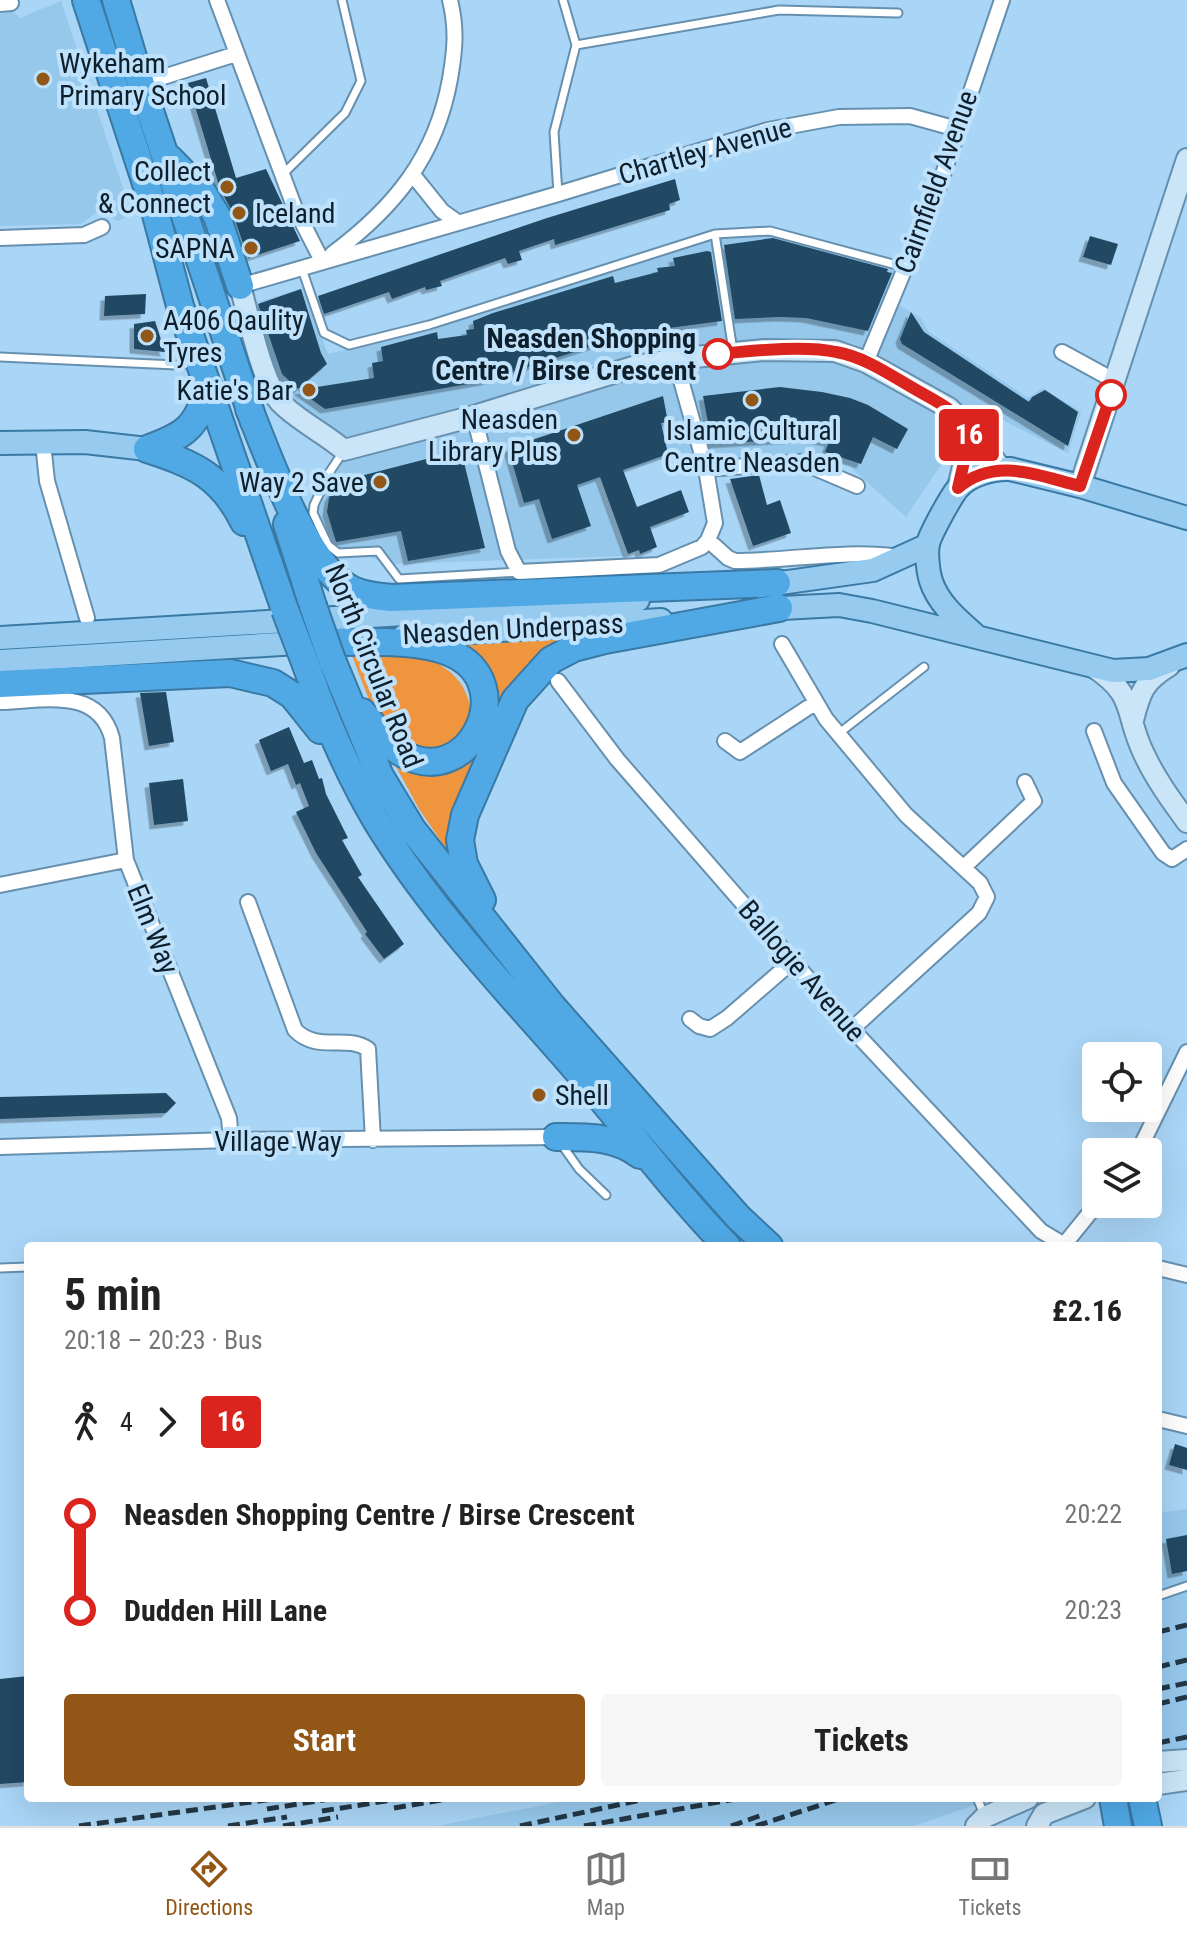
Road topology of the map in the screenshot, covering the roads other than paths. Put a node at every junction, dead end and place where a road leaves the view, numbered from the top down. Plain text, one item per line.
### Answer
1 (86, 0) edge
2 (116, 0) edge
3 (217, 0) edge
4 (342, 0) edge
5 (450, 0) edge
6 (563, 0) edge
7 (1002, 0) edge
8 (898, 13) dead end
9 (576, 45) junction
10 (236, 54) junction
11 (141, 84) junction
12 (957, 129) junction
13 (165, 153) junction
14 (1187, 159) edge
15 (282, 175) junction
16 (413, 175) junction
17 (558, 194) junction
18 (456, 221) junction
19 (102, 227) dead end
20 (715, 234) junction
21 (0, 238) edge
22 (322, 261) junction
23 (904, 267) junction
24 (302, 269) junction
25 (240, 286) junction
26 (1062, 352) dead end
27 (733, 353) junction
28 (0, 357) edge
29 (675, 359) junction
30 (201, 362) junction
31 (866, 362) junction
32 (1115, 381) junction
33 (209, 387) junction
34 (249, 409) junction
35 (474, 416) junction
36 (970, 436) junction
37 (0, 443) edge
38 (43, 443) junction
39 (147, 449) junction
40 (344, 450) junction
41 (1001, 468) junction
42 (706, 469) junction
43 (857, 486) dead end
44 (1080, 486) junction
45 (958, 488) junction
46 (1187, 518) edge
47 (708, 540) junction
48 (928, 545) junction
49 (900, 557) junction
50 (519, 572) junction
51 (273, 578) junction
52 (778, 596) junction
53 (87, 618) dead end
54 (975, 635) junction
55 (0, 638) edge
56 (782, 644) dead end
57 (308, 654) junction
58 (1186, 656) edge
59 (0, 661) edge
60 (1092, 666) junction
61 (924, 667) dead end
62 (336, 669) junction
63 (558, 681) dead end
64 (0, 684) edge
65 (0, 702) edge
66 (815, 703) junction
67 (1133, 720) junction
68 (1094, 731) dead end
69 (838, 734) junction
70 (725, 741) dead end
71 (1025, 782) dead end
72 (375, 818) junction
73 (1187, 822) edge
74 (1187, 849) edge
75 (126, 860) junction
76 (964, 867) junction
77 (0, 885) edge
78 (248, 902) dead end
79 (794, 960) junction
80 (552, 1006) junction
81 (690, 1019) dead end
82 (852, 1029) junction
83 (1187, 1052) edge
84 (593, 1090) junction
85 (556, 1137) junction
86 (1145, 1138) edge
87 (231, 1140) junction
88 (373, 1140) junction
89 (0, 1147) edge
90 (655, 1167) junction
91 (606, 1195) dead end
92 (1086, 1218) edge
93 (723, 1242) edge
94 (765, 1242) edge
95 (1058, 1242) edge
96 (1067, 1242) edge
97 (24, 1267) edge
98 (0, 1268) edge
99 (1162, 1269) edge
100 (1187, 1275) edge
101 (1162, 1420) edge
102 (1187, 1426) edge
103 (1187, 1586) edge
104 (1162, 1595) edge
105 (1187, 1760) edge
106 (1162, 1762) edge
107 (1187, 1780) edge
108 (1162, 1783) edge
109 (1016, 1802) edge
110 (1075, 1802) edge
111 (1114, 1802) edge
112 (1143, 1802) edge
113 (984, 1813) edge
114 (1030, 1826) edge
115 (1037, 1826) edge
116 (1118, 1826) edge
117 (1148, 1826) edge

1 - 30 highway
2 - 11 highway, North Circular Road
3 - 10 street
4 - 15 lane
5 - 16 street
6 - 9 lane
7 - 12 street, Cairnfield Avenue
8 - 9 lane
9 - 17 lane
10 - 11 street
10 - 15 street
11 - 13 highway, North Circular Road
12 - 17 street, Chartley Avenue
12 - 23 street, Cairnfield Avenue
13 - 25 highway
13 - 34 highway, North Circular Road
14 - 32 street
15 - 22 street
16 - 18 street
16 - 22 street
17 - 18 street, Chartley Avenue
18 - 22 street, Chartley Avenue
19 - 21 street
20 - 23 lane
20 - 24 lane
20 - 27 lane
22 - 24 street, Chartley Avenue
23 - 31 street, Cairnfield Avenue
24 - 25 street, Chartley Avenue
25 - 40 street
26 - 32 street
27 - 29 street
27 - 31 street
28 - 30 lane
29 - 35 street
29 - 42 street
30 - 33 highway
31 - 36 street
32 - 44 street
33 - 39 highway
33 - 51 highway
34 - 52 highway
34 - 62 highway, North Circular Road, bridge
35 - 40 street
35 - 50 street
36 - 41 street
36 - 45 street
37 - 38 main road
38 - 39 main road
38 - 53 street
39 - 51 highway
40 - 50 lane
41 - 44 main road
41 - 45 main road
42 - 43 street
42 - 47 street
44 - 46 main road
45 - 48 main road
47 - 49 street
47 - 50 street
48 - 49 main road, Neasden Underpass
48 - 54 main road
49 - 52 main road, Neasden Underpass
51 - 57 highway, bridge
52 - 54 main road, Neasden Underpass
52 - 55 main road, Neasden Underpass
52 - 57 main road, Neasden Underpass
52 - 80 highway
54 - 60 main road, Neasden Underpass
56 - 66 street
57 - 59 main road, Neasden Underpass
57 - 62 highway
57 - 72 highway
58 - 60 main road, Neasden Underpass
58 - 67 street
60 - 67 street
61 - 69 lane
62 - 80 highway, North Circular Road
63 - 79 street, Ballogie Avenue
64 - 72 highway
65 - 75 street, Elm Way
66 - 69 street
66 - 70 street
67 - 73 street
68 - 74 street
69 - 76 street
71 - 76 street
72 - 84 highway
75 - 77 street
75 - 87 street, Elm Way
76 - 82 street
78 - 88 street
79 - 81 street
79 - 82 street, Ballogie Avenue
80 - 94 highway, North Circular Road
82 - 95 street, Ballogie Avenue
83 - 86 street
84 - 85 highway
84 - 90 highway
85 - 88 street, Village Way
85 - 90 highway
85 - 91 lane
87 - 88 street, Village Way
87 - 89 street, Village Way
90 - 93 highway
92 - 96 street
97 - 98 lane
99 - 100 street
101 - 102 street
103 - 104 lane
105 - 106 street
107 - 108 street
109 - 113 street
110 - 115 street
111 - 116 highway
112 - 117 highway
113 - 114 street

